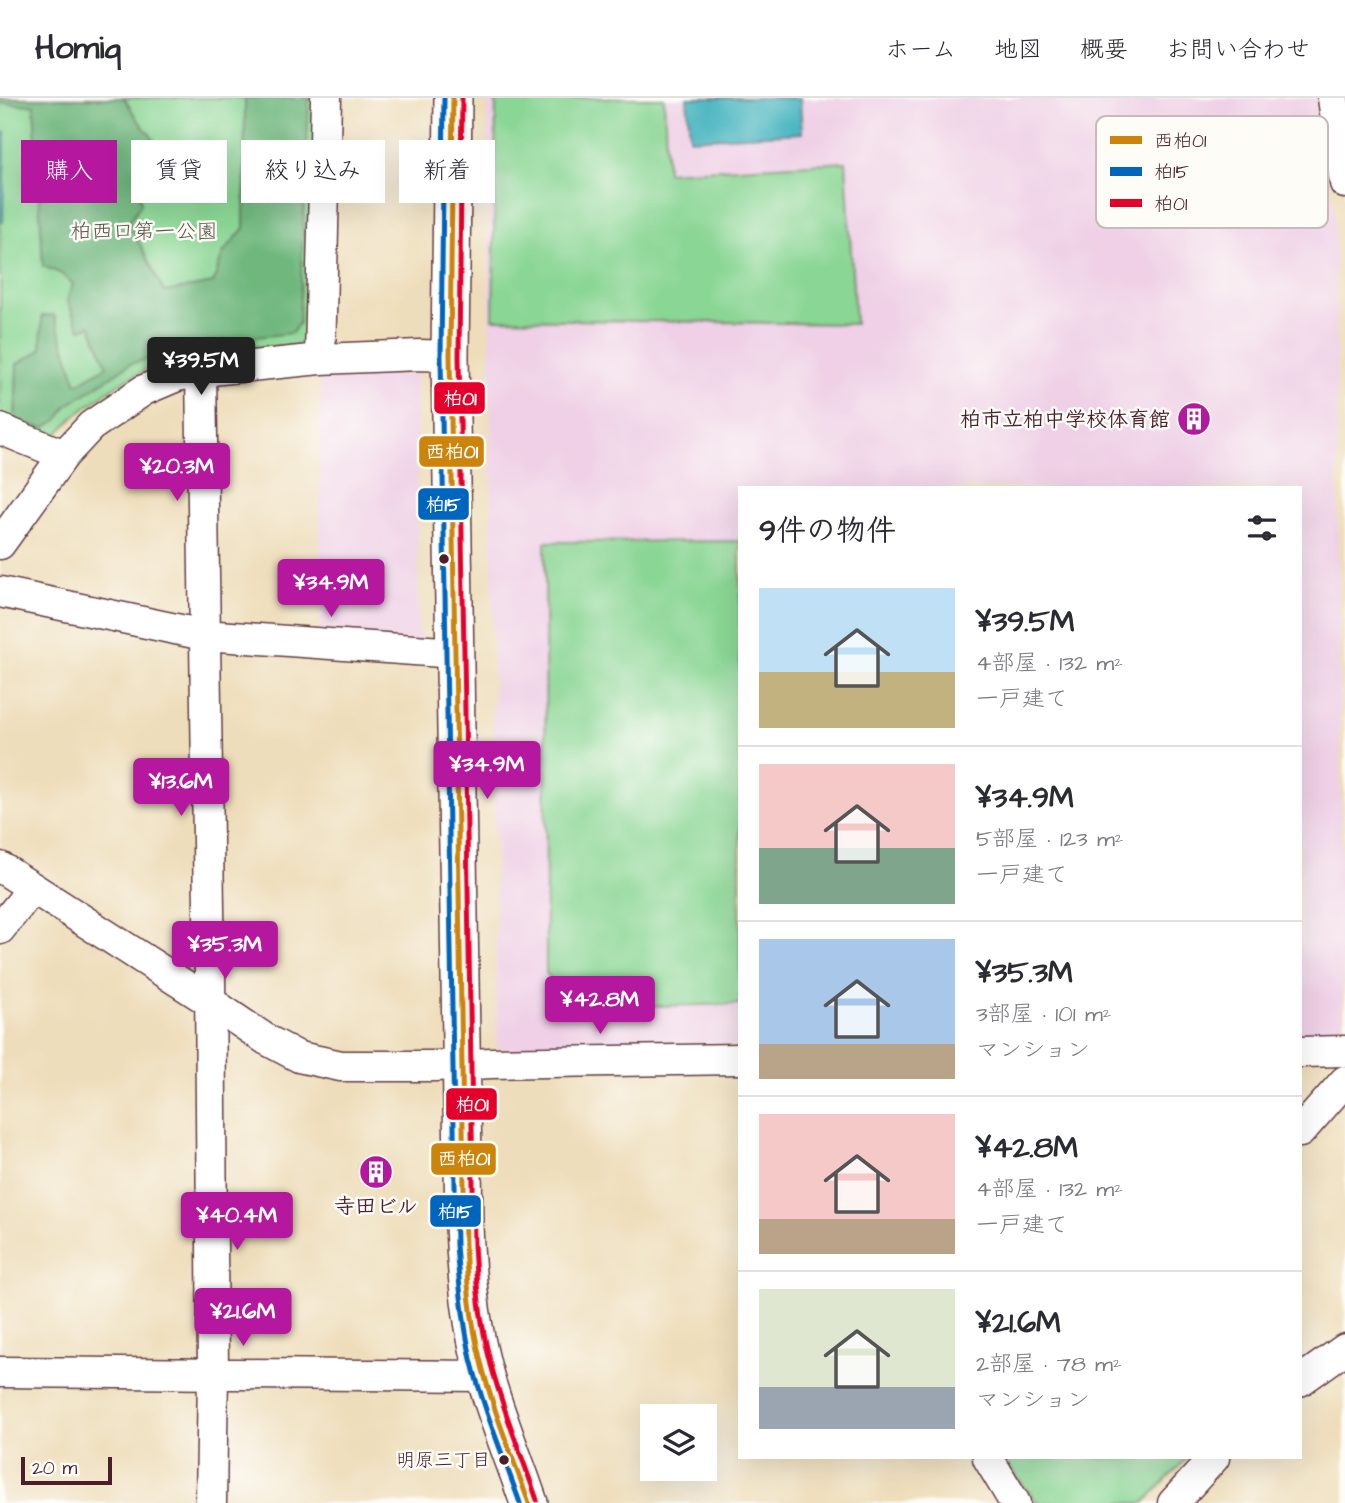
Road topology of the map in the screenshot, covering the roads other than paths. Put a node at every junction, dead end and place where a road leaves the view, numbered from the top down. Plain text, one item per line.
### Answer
1 (326, 98) edge
2 (453, 98) edge
3 (1333, 98) edge
4 (1345, 183) edge
5 (450, 356) junction
6 (320, 359) junction
7 (201, 371) junction
8 (0, 429) edge
9 (64, 455) junction
10 (0, 544) edge
11 (0, 592) edge
12 (204, 635) junction
13 (456, 653) junction
14 (0, 866) edge
15 (33, 888) junction
16 (0, 929) edge
17 (209, 1001) junction
18 (1345, 1051) edge
19 (1302, 1052) edge
20 (738, 1059) edge
21 (462, 1065) junction
22 (1345, 1081) edge
23 (1302, 1130) edge
24 (1345, 1349) edge
25 (0, 1372) edge
26 (213, 1374) junction
27 (485, 1376) junction
28 (1302, 1380) edge
29 (989, 1459) edge
30 (1213, 1459) edge
31 (211, 1503) edge
32 (530, 1503) edge
33 (1014, 1503) edge
34 (1173, 1503) edge

1 - 6 street
2 - 5 street
3 - 4 street
5 - 6 street
5 - 13 street
6 - 7 street
7 - 9 street
7 - 12 street
8 - 9 street
9 - 10 street
11 - 12 street
12 - 13 street
12 - 17 street
13 - 21 street
14 - 15 street
15 - 16 street
15 - 17 street
17 - 21 street
17 - 26 street
18 - 19 street
20 - 21 street
21 - 27 street
22 - 23 street
24 - 28 street
25 - 26 street
26 - 27 street
26 - 31 street
27 - 32 street
29 - 33 street
30 - 34 street

